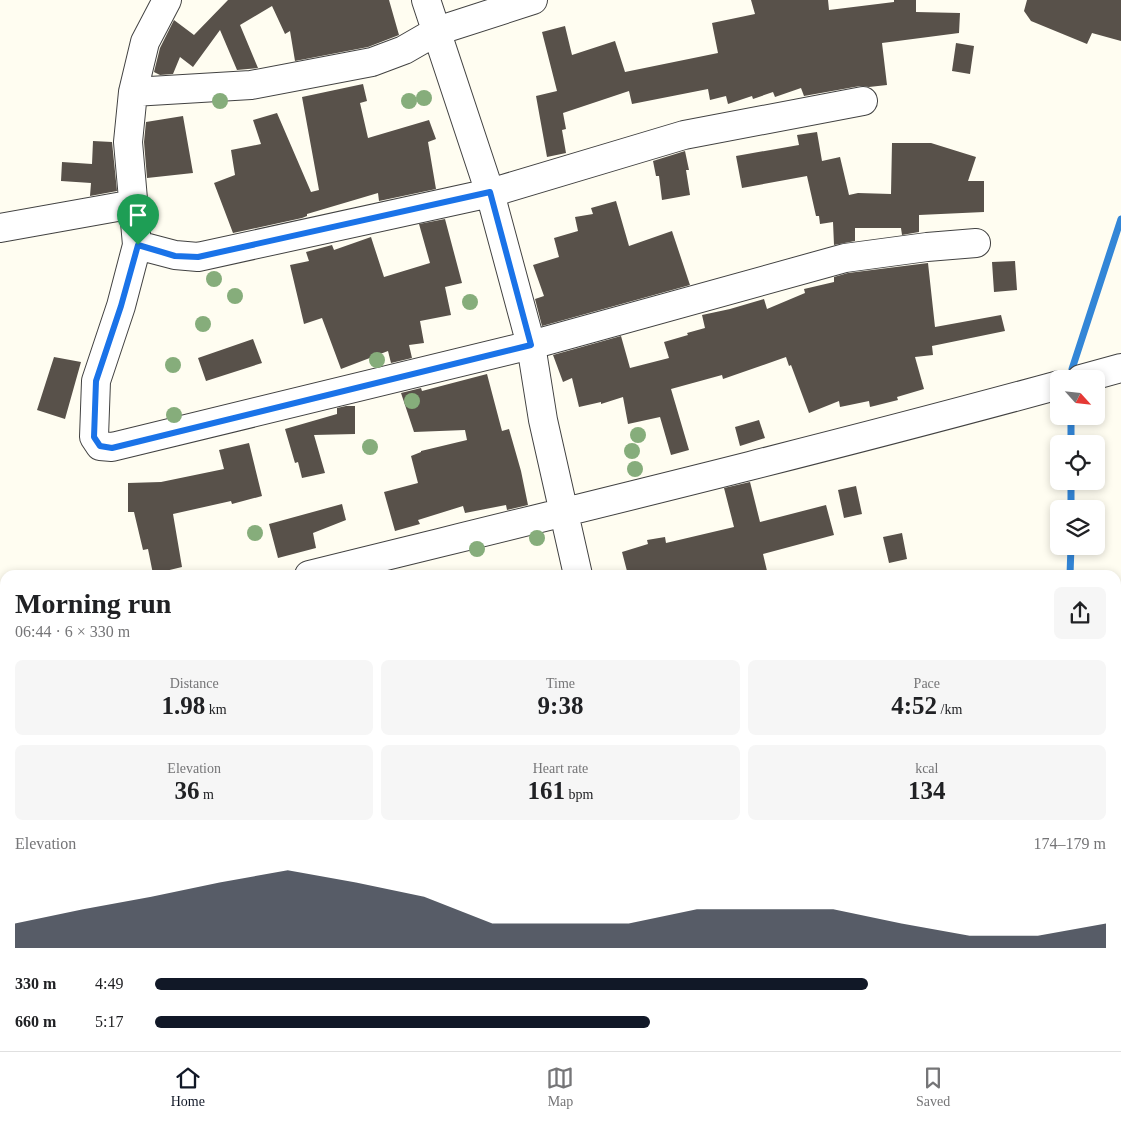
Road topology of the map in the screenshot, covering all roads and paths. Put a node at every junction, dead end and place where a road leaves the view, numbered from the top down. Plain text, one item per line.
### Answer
1 (167, 0) edge
2 (426, 0) edge
3 (533, 0) edge
4 (437, 31) junction
5 (133, 92) junction
6 (862, 101) dead end
7 (490, 192) junction
8 (134, 204) junction
9 (0, 228) edge
10 (976, 244) dead end
11 (138, 245) junction
12 (531, 345) junction
13 (1121, 368) edge
14 (1105, 372) edge
15 (1050, 387) edge
16 (563, 513) junction
17 (329, 570) edge
18 (577, 570) edge

1 - 5 street
2 - 4 street
3 - 4 street
4 - 5 street
4 - 7 street
5 - 8 street
6 - 7 street
7 - 11 street
7 - 12 street
8 - 9 street
8 - 11 street
10 - 12 street
11 - 12 street
12 - 16 street
13 - 14 street
15 - 16 street
16 - 17 street
16 - 18 street

